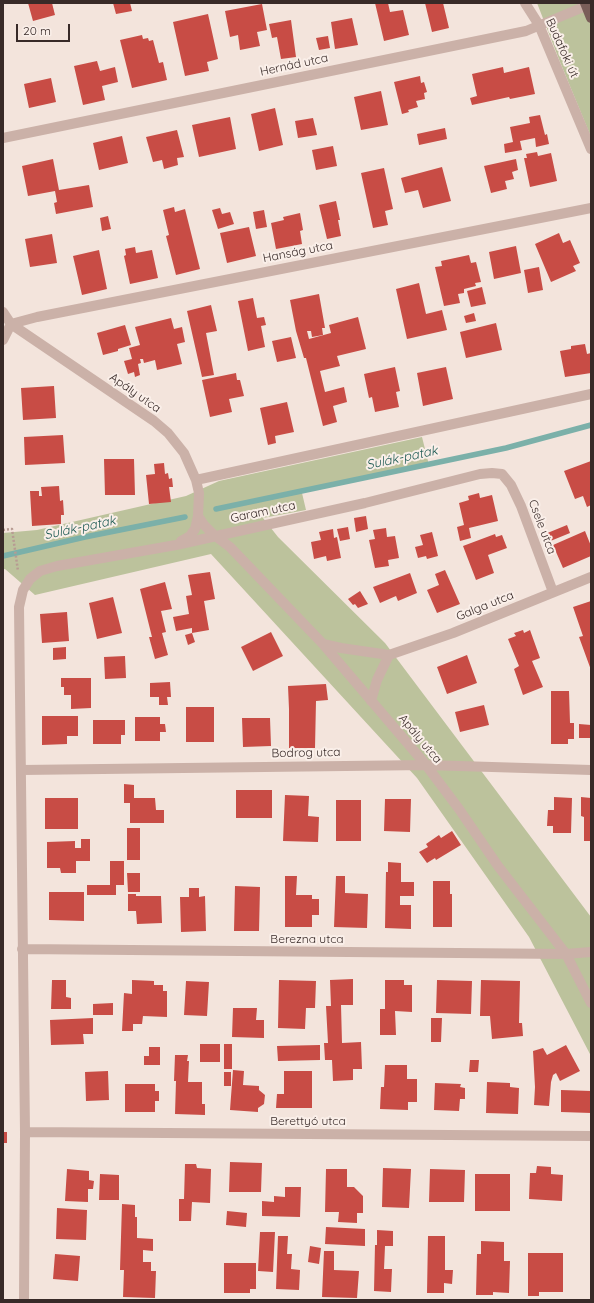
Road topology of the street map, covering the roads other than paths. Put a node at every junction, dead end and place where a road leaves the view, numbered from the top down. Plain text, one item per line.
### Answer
1 (526, 3) edge
2 (586, 4) edge
3 (591, 18) edge
4 (539, 25) junction
5 (3, 138) edge
6 (591, 150) edge
7 (591, 208) edge
8 (3, 312) edge
9 (11, 324) junction
10 (3, 340) edge
11 (591, 394) edge
12 (502, 474) joint
13 (196, 480) junction
14 (198, 516) junction
15 (214, 535) junction
16 (176, 544) junction
17 (591, 577) edge
18 (553, 592) junction
19 (323, 644) junction
20 (389, 655) junction
21 (371, 701) junction
22 (426, 765) junction
23 (22, 770) junction
24 (591, 770) edge
25 (22, 949) junction
26 (591, 952) edge
27 (566, 954) junction
28 (591, 1003) edge
29 (24, 1132) junction
30 (591, 1136) edge
31 (24, 1300) edge

1 - 4 street, Budafoki út
2 - 3 main road
2 - 4 street, Hernád utca
4 - 5 street, Hernád utca
4 - 6 street, Budafoki út
7 - 9 street, Hanság utca
8 - 9 street
9 - 10 street
9 - 13 street, Apály utca
11 - 13 street
12 - 15 street, Garam utca
12 - 18 street, Csele utca
13 - 14 street, Apály utca
14 - 15 street, Apály utca
14 - 16 street, Apály utca
15 - 16 street, Garam utca
15 - 19 street, Apály utca
16 - 23 street, Garam utca
17 - 18 street, Galga utca
18 - 20 street, Galga utca
19 - 20 street, Galga utca
19 - 21 street, Apály utca
20 - 21 street
21 - 22 street, Apály utca
22 - 23 street, Bodrog utca
22 - 24 street, Bodrog utca
22 - 27 street, Apály utca
23 - 25 street
25 - 27 street, Berezna utca
25 - 29 street
26 - 27 street, Berezna utca
27 - 28 street, Apály utca
29 - 30 street, Berettyó utca
29 - 31 street

